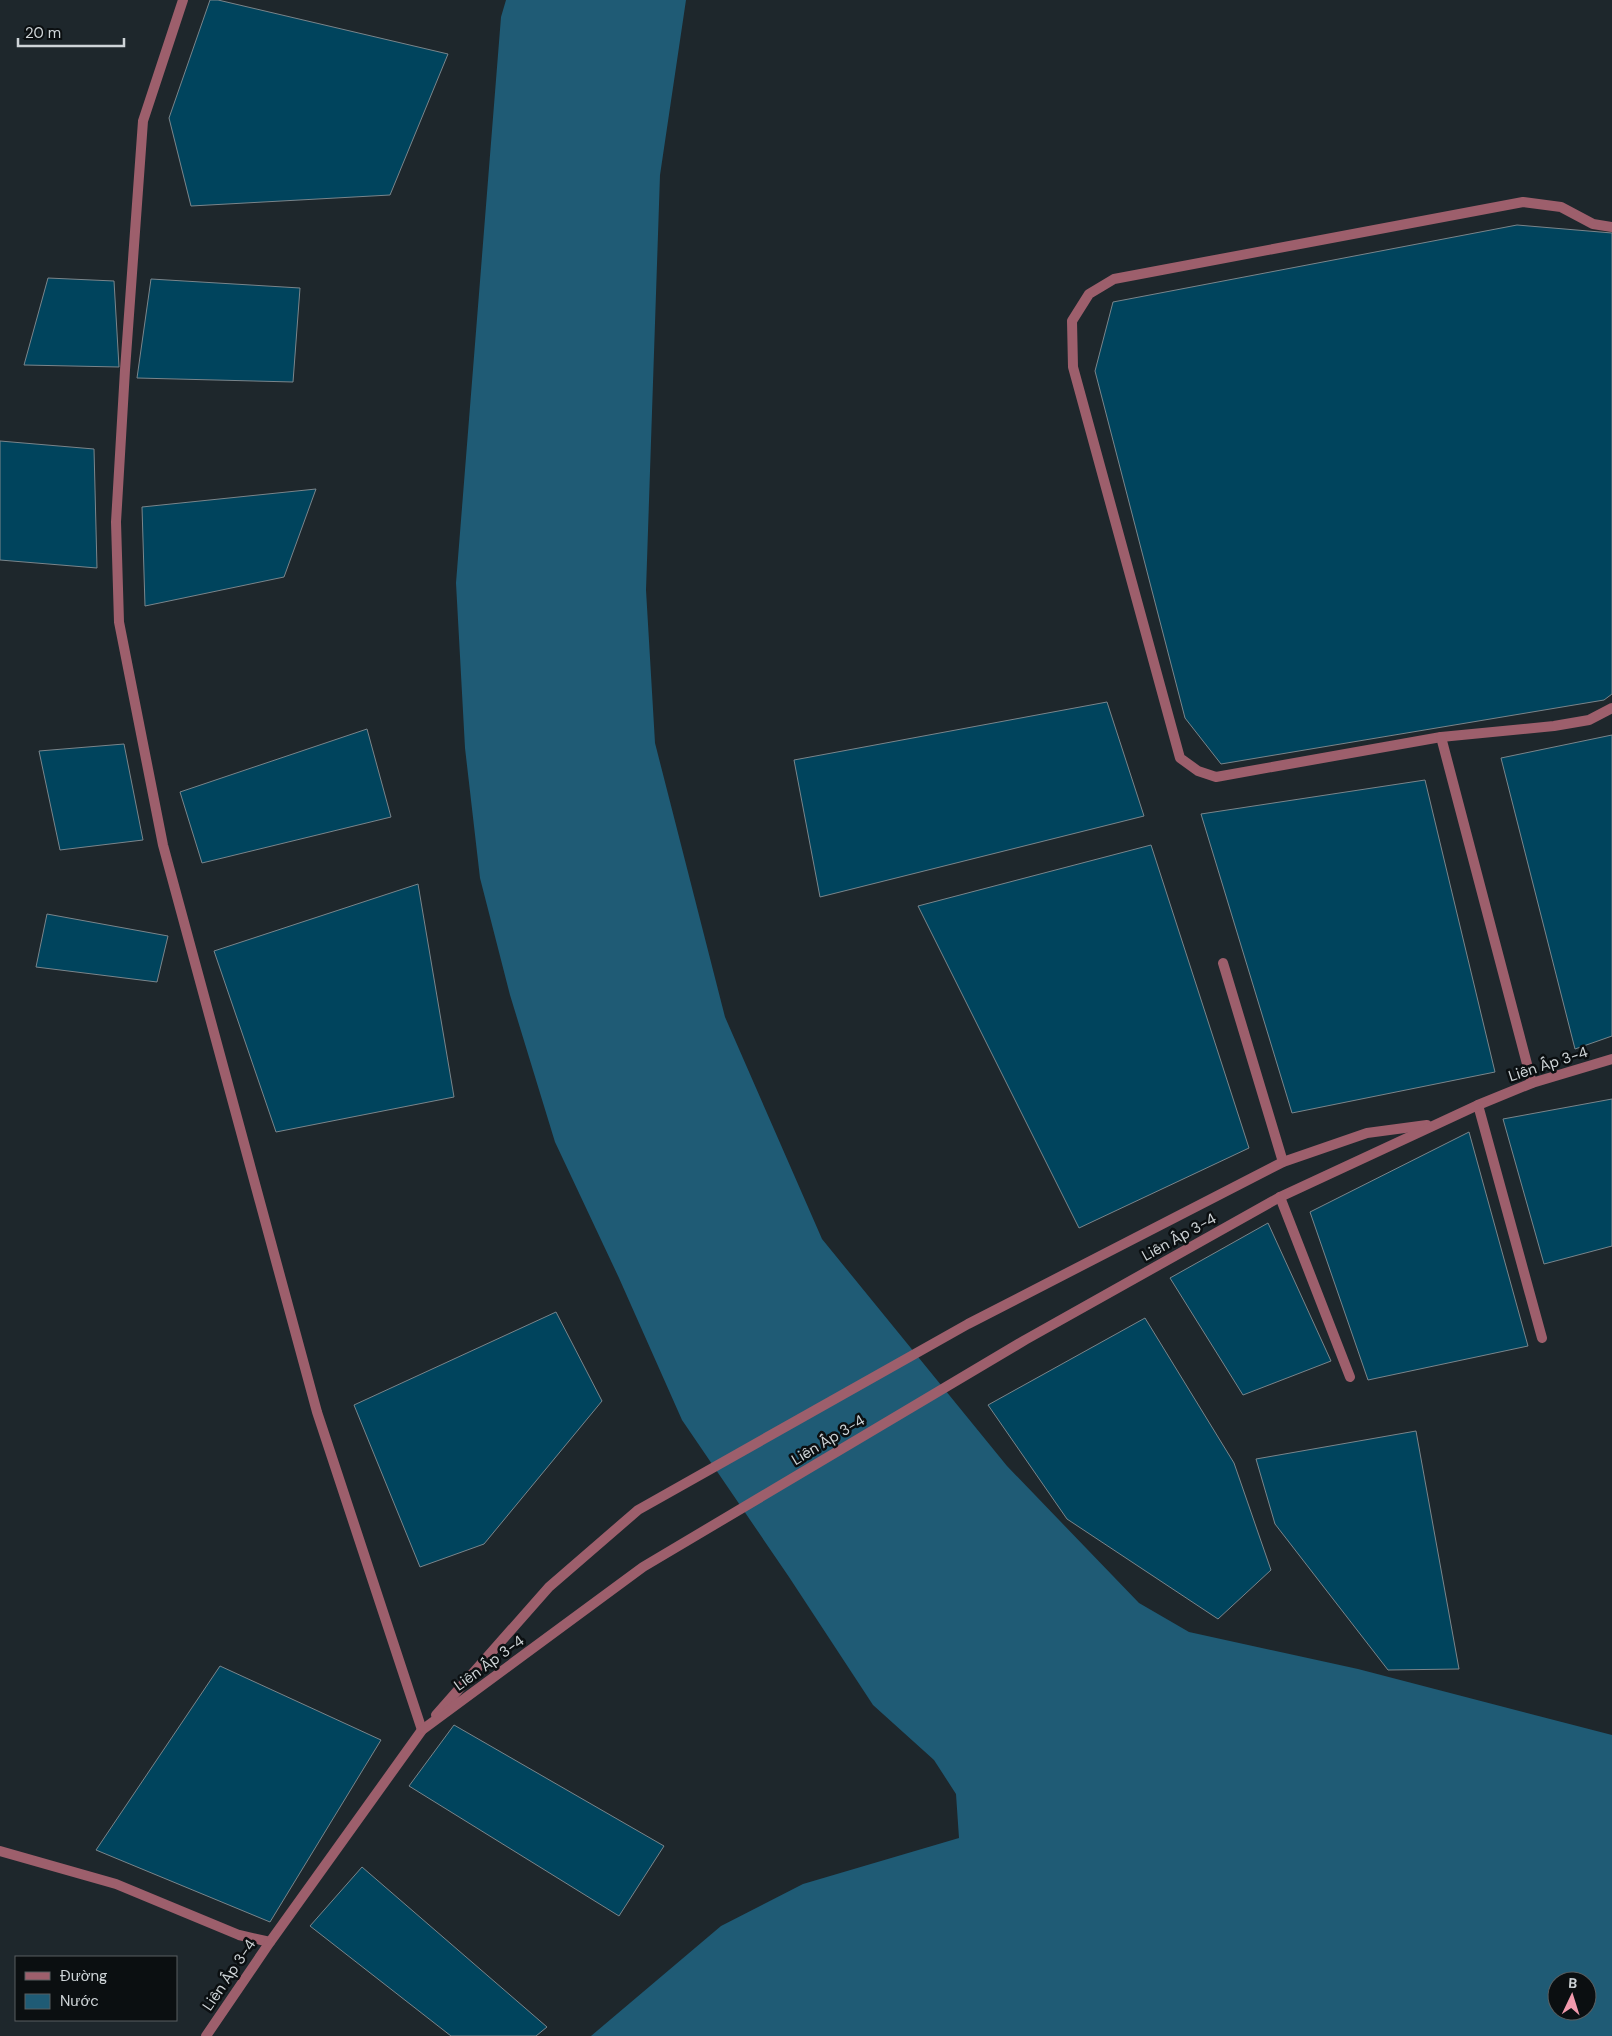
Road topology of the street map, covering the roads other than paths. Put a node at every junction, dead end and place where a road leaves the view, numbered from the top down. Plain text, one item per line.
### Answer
1 (183, 0) edge
2 (1612, 227) edge
3 (1612, 708) edge
4 (1441, 737) junction
5 (1223, 963) dead end
6 (1612, 1059) edge
7 (1532, 1083) junction
8 (1478, 1105) junction
9 (1439, 1123) junction
10 (1283, 1162) junction
11 (1280, 1197) junction
12 (1542, 1338) dead end
13 (1350, 1377) dead end
14 (422, 1730) junction
15 (0, 1851) edge
16 (270, 1942) junction
17 (206, 2036) edge

1 - 14 street
2 - 4 street
3 - 4 street
4 - 7 street
5 - 10 street
6 - 7 street, Liên Ấp 3-4
7 - 8 street, Liên Ấp 3-4
8 - 9 street, Liên Ấp 3-4
8 - 12 street
9 - 10 street
9 - 11 street, Liên Ấp 3-4
10 - 14 street
11 - 13 street
11 - 14 street, Liên Ấp 3-4
14 - 16 street, Liên Ấp 3-4
15 - 16 street
16 - 17 street, Liên Ấp 3-4

